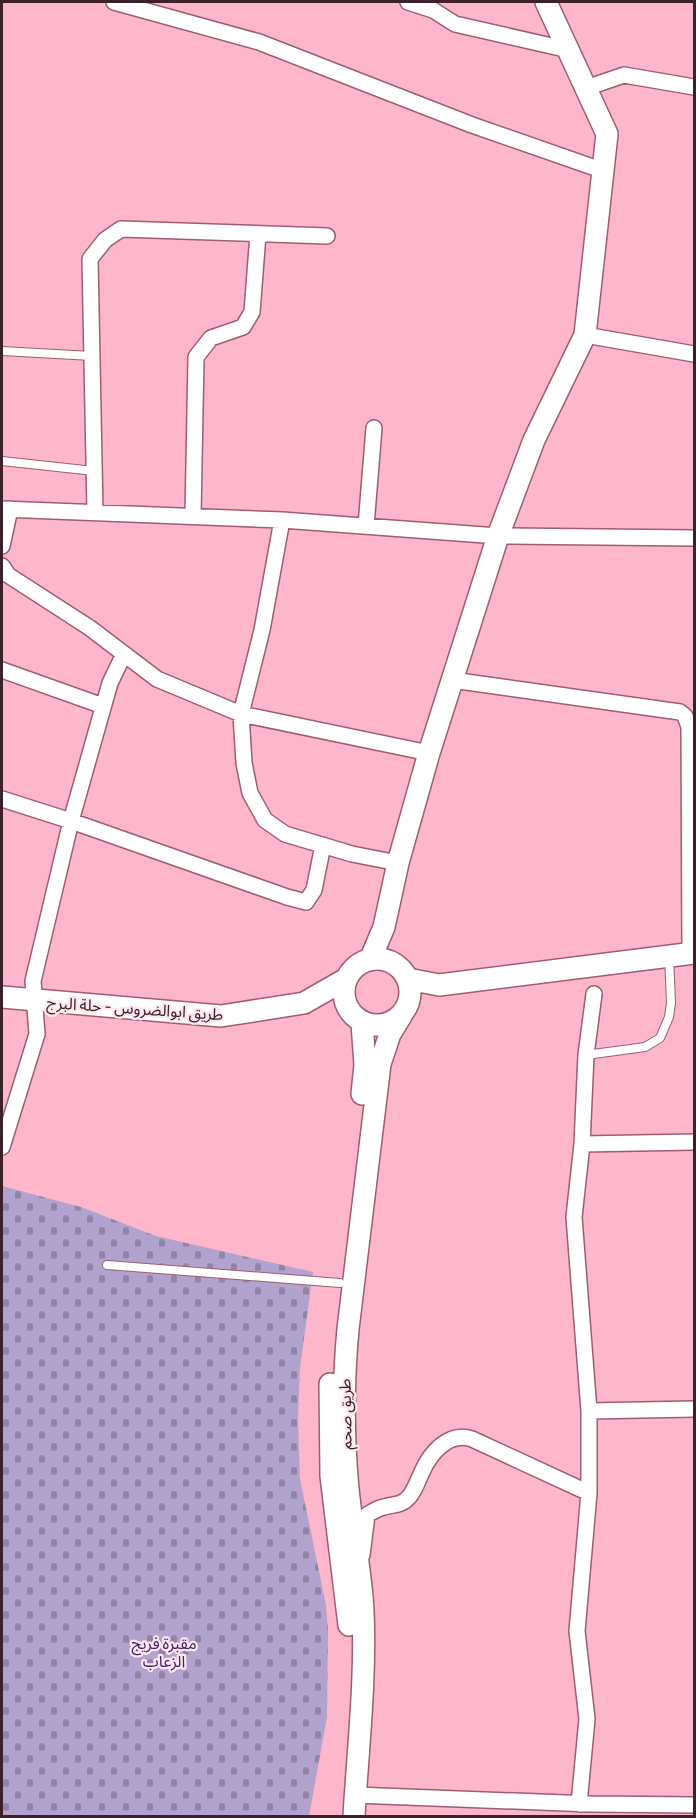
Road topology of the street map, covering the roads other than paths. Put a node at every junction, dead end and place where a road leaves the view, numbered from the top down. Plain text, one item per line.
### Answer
1 (114, 2) edge
2 (408, 2) edge
3 (546, 2) edge
4 (568, 50) junction
5 (694, 87) edge
6 (586, 88) junction
7 (604, 171) junction
8 (258, 234) junction
9 (327, 236) dead end
10 (585, 335) junction
11 (2, 351) edge
12 (694, 354) edge
13 (92, 356) junction
14 (374, 428) dead end
15 (2, 461) edge
16 (94, 471) junction
17 (6, 509) edge
18 (95, 512) junction
19 (193, 516) junction
20 (282, 520) junction
21 (366, 526) junction
22 (498, 536) junction
23 (694, 538) edge
24 (2, 546) edge
25 (2, 567) edge
26 (124, 654) junction
27 (2, 670) edge
28 (452, 680) junction
29 (103, 706) junction
30 (241, 714) junction
31 (429, 753) junction
32 (2, 800) edge
33 (71, 821) junction
34 (323, 845) junction
35 (398, 863) junction
36 (384, 927) junction
37 (692, 953) edge
38 (669, 955) junction
39 (369, 960) junction
40 (392, 962) junction
41 (408, 979) junction
42 (346, 980) junction
43 (439, 985) junction
44 (594, 994) dead end
45 (2, 998) edge
46 (35, 1001) junction
47 (304, 1003) junction
48 (405, 1011) junction
49 (356, 1016) junction
50 (586, 1055) junction
51 (694, 1142) edge
52 (582, 1144) junction
53 (2, 1147) edge
54 (107, 1265) dead end
55 (340, 1283) junction
56 (694, 1409) edge
57 (589, 1411) junction
58 (589, 1493) junction
59 (360, 1576) junction
60 (355, 1795) junction
61 (694, 1805) edge
62 (586, 1808) edge
63 (341, 1816) edge
64 (354, 1816) edge

1 - 7 street
2 - 4 street
3 - 4 main road
4 - 6 main road
5 - 6 street
6 - 7 main road
7 - 10 main road
8 - 9 street
8 - 13 street
8 - 19 street
10 - 12 street
10 - 22 main road
11 - 13 lane
13 - 16 street
14 - 21 street
15 - 16 lane
16 - 18 street
17 - 18 street
17 - 24 street
18 - 19 street
19 - 20 street
20 - 21 street
20 - 30 street
21 - 22 street
22 - 23 street
22 - 28 main road
25 - 26 street
26 - 29 street
26 - 30 street
27 - 29 street
28 - 31 main road
28 - 37 street
29 - 33 street
30 - 31 street
30 - 34 street
31 - 35 main road
32 - 33 street
33 - 34 street
33 - 46 street
34 - 35 street
35 - 36 main road
36 - 39 main road
36 - 40 main road
37 - 38 main road
38 - 43 main road
38 - 50 lane
39 - 40 main road
39 - 42 main road
40 - 41 main road
41 - 43 main road
41 - 48 main road
42 - 47 main road, طريق ابوالضروس - حلة البرج
42 - 49 main road
43 - 48 main road
44 - 50 street
45 - 46 main road, طريق ابوالضروس - حلة البرج
46 - 47 main road, طريق ابوالضروس - حلة البرج
46 - 53 street
47 - 49 main road, طريق ابوالضروس - حلة البرج
48 - 49 main road
48 - 59 main road, طريق صحم
49 - 55 main road, طريق صحم
50 - 52 street
51 - 52 street
52 - 57 street
54 - 55 lane
55 - 63 main road, طريق صحم
56 - 57 street
57 - 58 street
58 - 59 street
58 - 62 street
59 - 60 main road, طريق صحم
60 - 62 street
60 - 64 main road, طريق صحم
61 - 62 street

